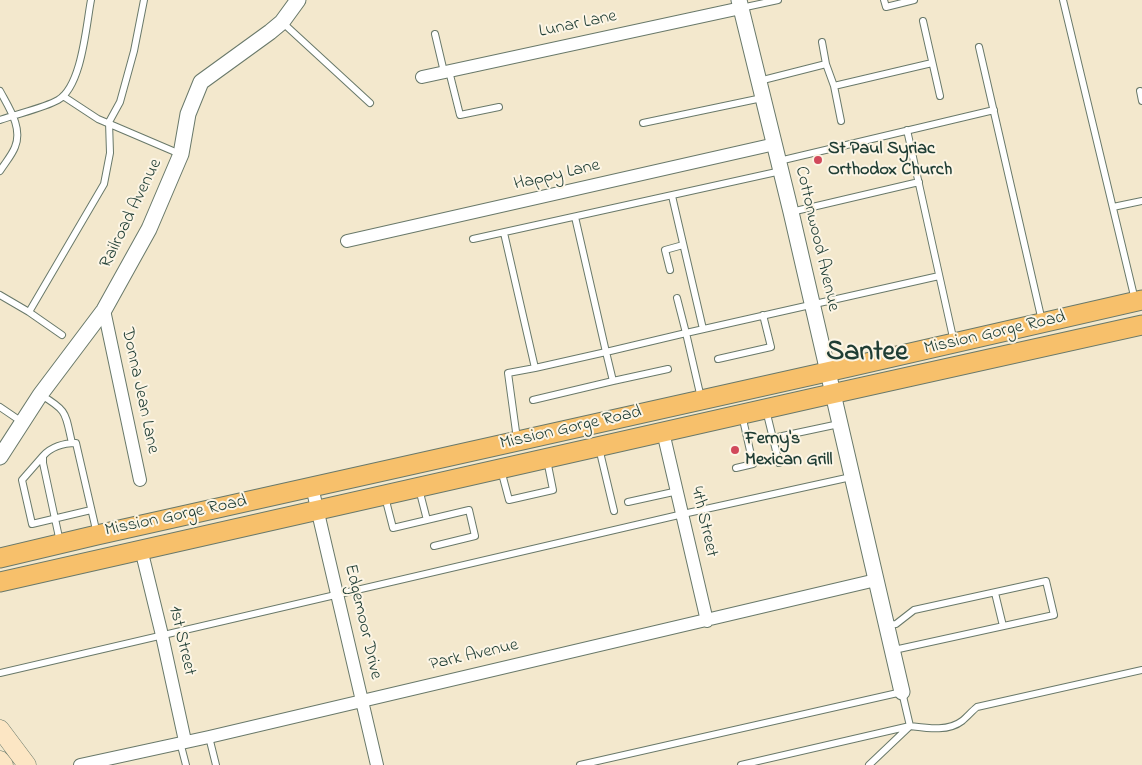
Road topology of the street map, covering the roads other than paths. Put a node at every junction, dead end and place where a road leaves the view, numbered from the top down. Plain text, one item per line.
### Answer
1 (91, 0) edge
2 (144, 0) edge
3 (298, 0) edge
4 (778, 0) edge
5 (884, 0) edge
6 (914, 0) edge
7 (1063, 0) edge
8 (740, 4) edge
9 (923, 21) dead end
10 (282, 22) junction
11 (435, 34) dead end
12 (822, 42) dead end
13 (979, 46) dead end
14 (932, 63) junction
15 (826, 64) junction
16 (447, 72) junction
17 (422, 77) dead end
18 (759, 81) junction
19 (834, 86) junction
20 (0, 91) edge
21 (1140, 91) dead end
22 (63, 96) junction
23 (940, 96) dead end
24 (763, 97) junction
25 (1142, 101) edge
26 (370, 103) dead end
27 (499, 107) dead end
28 (994, 110) junction
29 (13, 115) junction
30 (0, 120) edge
31 (109, 122) junction
32 (841, 122) dead end
33 (643, 123) dead end
34 (907, 130) junction
35 (774, 144) junction
36 (181, 154) junction
37 (780, 166) junction
38 (0, 171) edge
39 (919, 182) junction
40 (672, 196) junction
41 (1142, 201) edge
42 (1113, 207) junction
43 (792, 212) junction
44 (575, 217) junction
45 (504, 233) junction
46 (473, 240) dead end
47 (347, 242) dead end
48 (684, 245) junction
49 (670, 270) dead end
50 (939, 276) junction
51 (0, 295) edge
52 (677, 298) dead end
53 (1139, 301) edge
54 (813, 305) junction
55 (104, 310) junction
56 (29, 312) junction
57 (763, 315) junction
58 (1042, 322) junction
59 (1142, 325) edge
60 (703, 329) junction
61 (686, 332) junction
62 (62, 336) dead end
63 (955, 343) junction
64 (606, 352) junction
65 (718, 360) dead end
66 (535, 368) junction
67 (668, 369) dead end
68 (828, 372) junction
69 (613, 381) junction
70 (834, 393) junction
71 (40, 395) junction
72 (532, 400) dead end
73 (702, 400) junction
74 (0, 407) edge
75 (765, 408) junction
76 (741, 414) junction
77 (22, 422) junction
78 (840, 423) junction
79 (663, 432) junction
80 (773, 438) junction
81 (517, 441) junction
82 (72, 443) junction
83 (599, 447) junction
84 (43, 456) junction
85 (0, 457) edge
86 (546, 459) junction
87 (779, 463) dead end
88 (736, 468) dead end
89 (501, 469) junction
90 (852, 477) junction
91 (140, 480) dead end
92 (312, 487) junction
93 (418, 488) junction
94 (678, 491) junction
95 (385, 496) junction
96 (628, 502) dead end
97 (91, 510) junction
98 (317, 511) junction
99 (614, 511) dead end
100 (683, 514) junction
101 (55, 518) junction
102 (427, 520) junction
103 (97, 535) junction
104 (61, 544) junction
105 (434, 546) dead end
106 (141, 549) junction
107 (0, 558) edge
108 (876, 580) junction
109 (0, 582) edge
110 (995, 593) junction
111 (338, 596) junction
112 (707, 621) junction
113 (887, 625) junction
114 (1003, 626) junction
115 (162, 636) junction
116 (892, 650) junction
117 (1142, 670) edge
118 (0, 674) edge
119 (902, 692) junction
120 (362, 700) junction
121 (910, 726) junction
122 (0, 729) edge
123 (209, 737) junction
124 (183, 742) junction
125 (0, 760) edge
126 (4, 765) edge
127 (27, 765) edge
128 (80, 765) edge
129 (186, 765) edge
130 (216, 765) edge
131 (377, 765) edge
132 (580, 765) edge
133 (741, 765) edge
134 (869, 765) edge

1 - 22 lane
2 - 31 lane
3 - 10 street, Railroad Avenue
4 - 8 lane
5 - 6 lane
7 - 42 lane
8 - 16 street, Lunar Lane
8 - 18 street, Cottonwood Avenue
9 - 14 lane
10 - 26 lane
10 - 36 street, Railroad Avenue
11 - 16 lane
12 - 15 lane
13 - 28 lane
14 - 19 lane
14 - 23 lane
15 - 18 lane
15 - 19 lane
16 - 17 street, Lunar Lane
16 - 27 lane
18 - 24 street, Cottonwood Avenue
19 - 32 lane
20 - 29 lane
21 - 25 lane
22 - 29 lane
22 - 31 lane
24 - 33 lane
24 - 35 street, Cottonwood Avenue
28 - 34 lane
28 - 58 lane
29 - 30 lane
29 - 38 lane
31 - 36 lane
31 - 56 lane
34 - 37 lane
34 - 39 lane
35 - 37 street, Cottonwood Avenue
35 - 47 street, Happy Lane
36 - 55 street, Railroad Avenue
37 - 40 lane
37 - 43 street, Cottonwood Avenue
39 - 43 lane
39 - 50 lane
40 - 44 lane
40 - 48 lane
41 - 42 lane
42 - 53 lane
43 - 54 street, Cottonwood Avenue
44 - 45 lane
44 - 64 lane
45 - 46 lane
45 - 66 lane
48 - 49 lane
48 - 60 lane
50 - 54 lane
50 - 63 lane
51 - 56 lane
52 - 61 lane
53 - 58 main road, Mission Gorge Road
54 - 57 lane
54 - 68 street, Cottonwood Avenue
55 - 71 street, Railroad Avenue
55 - 91 street, Donna Jean Lane
56 - 62 lane
57 - 60 lane
57 - 65 lane
58 - 63 main road, Mission Gorge Road
59 - 70 main road, Mission Gorge Road
60 - 61 lane
61 - 64 lane
61 - 73 lane
63 - 68 main road, Mission Gorge Road
64 - 66 lane
64 - 69 lane
66 - 81 lane
67 - 69 lane
68 - 70 street, Cottonwood Avenue
68 - 73 main road, Mission Gorge Road
69 - 72 lane
70 - 75 main road, Mission Gorge Road
70 - 78 street, Cottonwood Avenue
71 - 77 street, Railroad Avenue
71 - 82 lane
73 - 81 main road, Mission Gorge Road
74 - 77 lane
75 - 76 main road, Mission Gorge Road
75 - 80 lane
76 - 79 main road, Mission Gorge Road
76 - 88 lane
77 - 85 street, Railroad Avenue
78 - 80 lane
78 - 90 street, Cottonwood Avenue
79 - 83 main road, Mission Gorge Road
79 - 94 street, 4th Street
80 - 87 lane
81 - 92 main road, Mission Gorge Road
82 - 84 lane
82 - 97 lane
83 - 86 main road, Mission Gorge Road
83 - 99 lane
84 - 101 lane
84 - 101 lane
86 - 89 main road, Mission Gorge Road
86 - 89 lane
89 - 93 main road, Mission Gorge Road
90 - 100 lane
90 - 108 street, Cottonwood Avenue
92 - 98 street, Edgemoor Drive
92 - 103 main road, Mission Gorge Road
93 - 95 main road, Mission Gorge Road
93 - 102 lane
94 - 96 lane
94 - 100 street, 4th Street
95 - 98 main road, Mission Gorge Road
95 - 102 lane
97 - 101 lane
97 - 103 lane
98 - 106 main road, Mission Gorge Road
98 - 111 street, Edgemoor Drive
100 - 111 lane
100 - 112 street, 4th Street
101 - 104 lane
102 - 105 lane
103 - 104 main road, Mission Gorge Road
104 - 107 main road, Mission Gorge Road
106 - 109 main road, Mission Gorge Road
106 - 115 street, 1st Street
108 - 112 street, Park Avenue
108 - 113 street, Cottonwood Avenue
110 - 113 lane
110 - 114 lane
110 - 114 lane
111 - 115 lane
111 - 120 street, Edgemoor Drive
112 - 120 street, Park Avenue
113 - 116 street, Cottonwood Avenue
114 - 116 lane
115 - 118 lane
115 - 124 street, 1st Street
116 - 119 street, Cottonwood Avenue
117 - 121 lane
119 - 121 lane
119 - 132 lane
120 - 123 street, Park Avenue
120 - 131 street, Edgemoor Drive
121 - 133 lane
121 - 134 lane
122 - 127 main road
123 - 124 street, Park Avenue
123 - 130 lane
124 - 128 street, Park Avenue
124 - 129 lane
125 - 126 main road

